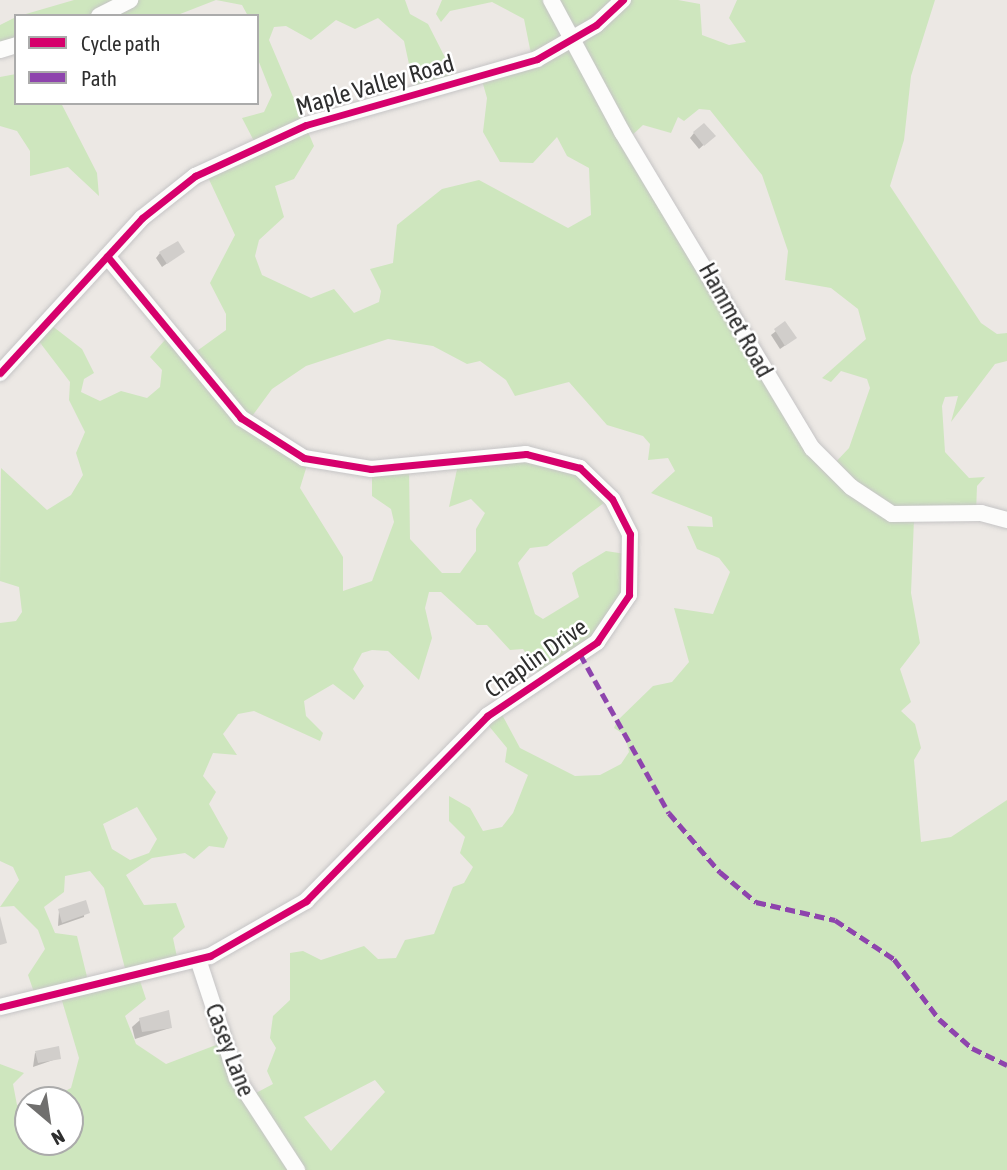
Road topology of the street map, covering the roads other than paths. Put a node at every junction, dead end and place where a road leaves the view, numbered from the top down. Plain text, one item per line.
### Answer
1 (130, 0) edge
2 (551, 0) edge
3 (623, 0) edge
4 (103, 14) edge
5 (569, 41) junction
6 (107, 256) junction
7 (0, 373) edge
8 (1007, 520) edge
9 (198, 959) junction
10 (0, 1007) edge
11 (297, 1170) edge

1 - 4 street
2 - 5 street, Hammet Road
3 - 5 street, Maple Valley Road
5 - 6 street, Maple Valley Road
5 - 8 street, Hammet Road
6 - 7 street, Maple Valley Road
6 - 9 street, Chaplin Drive
9 - 10 street, Chaplin Drive
9 - 11 street, Casey Lane

